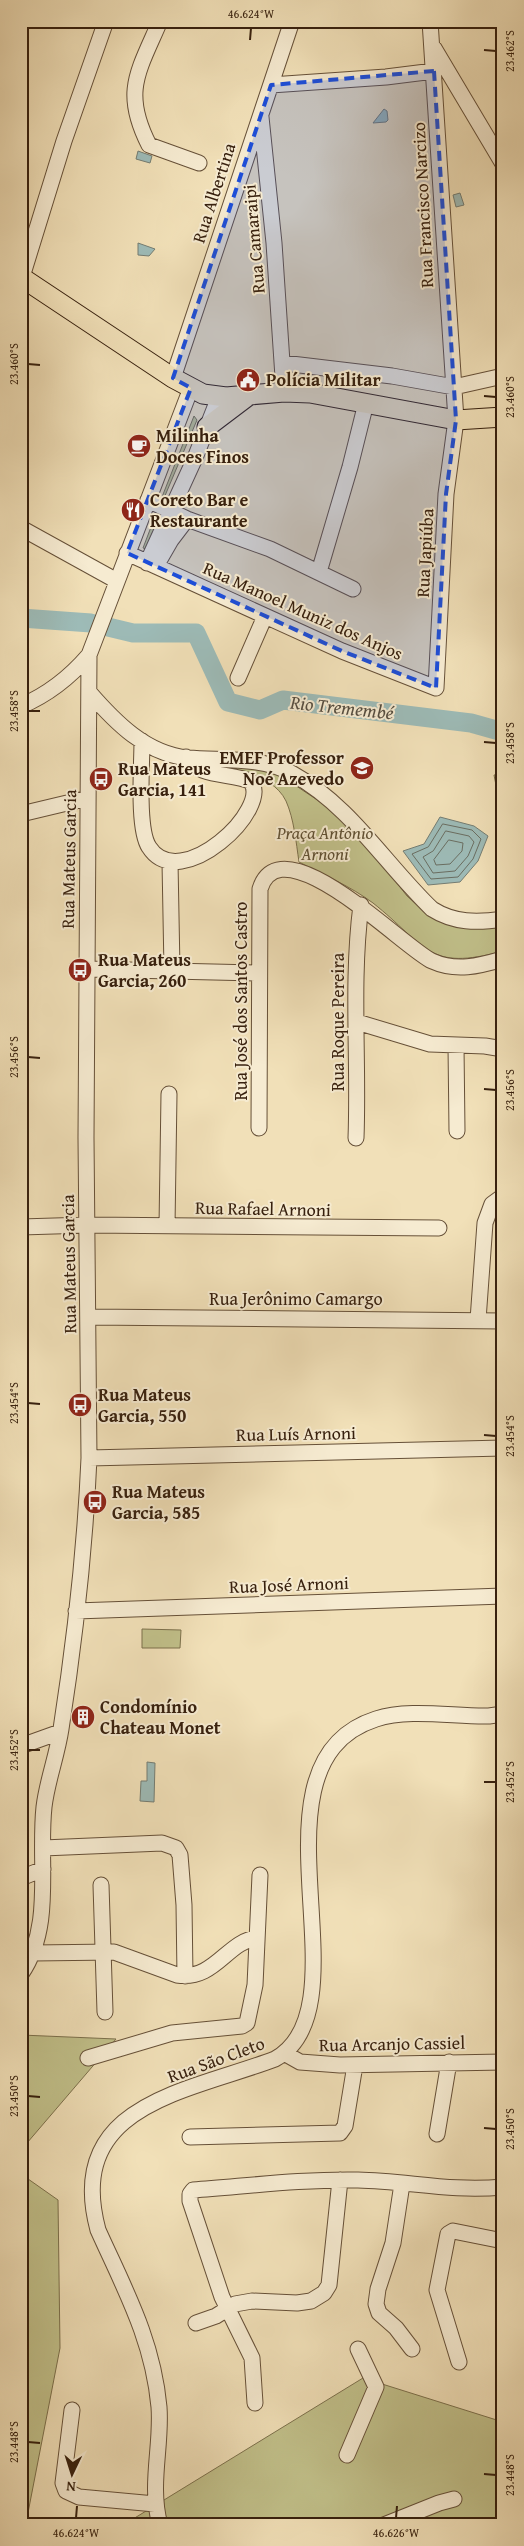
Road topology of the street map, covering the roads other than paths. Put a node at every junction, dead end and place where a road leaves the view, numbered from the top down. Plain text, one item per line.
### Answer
1 (106, 21) edge
2 (160, 21) edge
3 (292, 21) edge
4 (430, 21) edge
5 (432, 44) junction
6 (434, 71) junction
7 (271, 85) junction
8 (261, 111) junction
9 (199, 163) dead end
10 (503, 164) edge
11 (22, 277) edge
12 (282, 363) junction
13 (503, 376) edge
14 (173, 378) junction
15 (454, 387) junction
16 (191, 388) junction
17 (284, 392) junction
18 (251, 394) junction
19 (218, 397) junction
20 (366, 403) junction
21 (503, 417) edge
22 (456, 420) junction
23 (208, 427) junction
24 (148, 500) junction
25 (172, 510) junction
26 (187, 519) junction
27 (21, 528) edge
28 (127, 554) junction
29 (152, 564) junction
30 (319, 572) junction
31 (116, 581) junction
32 (353, 589) dead end
33 (265, 616) junction
34 (89, 654) junction
35 (238, 678) dead end
36 (436, 688) joint
37 (89, 692) junction
38 (21, 706) edge
39 (142, 741) junction
40 (186, 758) junction
41 (88, 798) junction
42 (21, 814) edge
43 (170, 862) junction
44 (361, 905) junction
45 (503, 919) edge
46 (503, 959) edge
47 (86, 968) junction
48 (172, 970) junction
49 (258, 973) junction
50 (357, 1022) junction
51 (456, 1046) junction
52 (503, 1050) edge
53 (169, 1094) dead end
54 (258, 1128) dead end
55 (457, 1131) dead end
56 (356, 1138) dead end
57 (503, 1196) edge
58 (87, 1225) junction
59 (167, 1226) junction
60 (21, 1227) edge
61 (439, 1228) dead end
62 (89, 1318) junction
63 (478, 1320) junction
64 (503, 1321) edge
65 (503, 1448) edge
66 (89, 1458) junction
67 (503, 1596) edge
68 (76, 1611) junction
69 (503, 1714) edge
70 (60, 1732) junction
71 (21, 1746) edge
72 (43, 1848) junction
73 (43, 1869) junction
74 (260, 1875) dead end
75 (21, 1878) edge
76 (101, 1885) dead end
77 (257, 1938) junction
78 (103, 1951) junction
79 (33, 1953) junction
80 (21, 1974) edge
81 (185, 1976) junction
82 (105, 2012) dead end
83 (284, 2053) junction
84 (88, 2058) dead end
85 (449, 2062) junction
86 (503, 2062) edge
87 (356, 2065) junction
88 (437, 2134) dead end
89 (190, 2137) dead end
90 (340, 2180) junction
91 (402, 2184) junction
92 (503, 2187) edge
93 (503, 2241) edge
94 (228, 2307) junction
95 (196, 2323) dead end
96 (358, 2349) dead end
97 (412, 2349) dead end
98 (459, 2362) dead end
99 (255, 2403) dead end
100 (72, 2410) dead end
101 (346, 2455) dead end
102 (454, 2500) dead end
103 (155, 2504) junction
104 (160, 2525) edge
105 (384, 2525) edge

1 - 11 street
2 - 9 street
3 - 7 street, Rua Albertina
4 - 5 street, Rua Francisco Narcizo
5 - 6 street, Rua Francisco Narcizo
5 - 10 street
6 - 7 street
6 - 15 street, Rua Francisco Narcizo
7 - 8 street, Rua Albertina
8 - 12 street, Rua Camaraipi
8 - 14 street, Rua Albertina
11 - 14 main road
12 - 15 street
12 - 17 street, Rua Camaraipi
13 - 15 street
14 - 16 main road
15 - 22 street, Rua Francisco Narcizo
16 - 19 main road
16 - 24 street, Rua Mateus Garcia
17 - 18 main road
17 - 20 main road
18 - 19 main road
18 - 23 main road
19 - 23 street
20 - 22 main road
20 - 30 street
21 - 22 main road
22 - 36 street, Rua Japiúba
23 - 25 street
24 - 25 street
24 - 28 street, Rua Mateus Garcia
25 - 26 street
25 - 29 street
26 - 29 street
26 - 30 street
27 - 31 street
28 - 29 street, Rua Manoel Muniz dos Anjos
28 - 31 street, Rua Mateus Garcia
29 - 33 street, Rua Manoel Muniz dos Anjos
30 - 32 street
31 - 34 street, Rua Mateus Garcia
33 - 35 street
33 - 36 street, Rua Manoel Muniz dos Anjos
34 - 37 street, Rua Mateus Garcia
34 - 38 street
37 - 39 street
37 - 41 street, Rua Mateus Garcia
39 - 40 street
39 - 43 street
40 - 43 street
40 - 45 street
41 - 42 street
41 - 47 street, Rua Mateus Garcia
43 - 48 street
44 - 46 street, Rua José dos Santos Castro
44 - 49 street, Rua José dos Santos Castro
44 - 50 street, Rua Roque Pereira
47 - 48 street
47 - 58 street, Rua Mateus Garcia
48 - 49 street
49 - 54 street, Rua José dos Santos Castro
50 - 51 street
50 - 56 street, Rua Roque Pereira
51 - 52 street
51 - 55 street
53 - 59 street
57 - 63 street
58 - 59 street, Rua Rafael Arnoni
58 - 60 street, Rua Rafael Arnoni
58 - 62 street, Rua Mateus Garcia
59 - 61 street, Rua Rafael Arnoni
62 - 63 street, Rua Jerônimo Camargo
62 - 66 street, Rua Mateus Garcia
63 - 64 street, Rua Jerônimo Camargo
65 - 66 street, Rua Luís Arnoni
66 - 68 street, Rua Mateus Garcia
67 - 68 street, Rua José Arnoni
68 - 70 street, Rua Mateus Garcia
69 - 83 street, Rua São Cleto
70 - 71 street
70 - 72 street, Rua Mateus Garcia
72 - 73 street, Rua Mateus Garcia
72 - 81 street
73 - 75 street
73 - 79 street, Rua Mateus Garcia
74 - 77 street
76 - 78 street
77 - 81 street
77 - 84 street
78 - 79 street
78 - 81 street
78 - 82 street
79 - 80 street, Rua Mateus Garcia
83 - 87 street, Rua Arcanjo Cassiel
83 - 103 street, Rua São Cleto
85 - 86 street, Rua Arcanjo Cassiel
85 - 87 street, Rua Arcanjo Cassiel
85 - 88 street
87 - 89 street
90 - 91 street
90 - 94 street
90 - 94 street
91 - 92 street
91 - 97 street
93 - 98 street
94 - 95 street
94 - 99 street
96 - 101 street
100 - 103 street
102 - 105 street
103 - 104 street, Rua São Cleto

